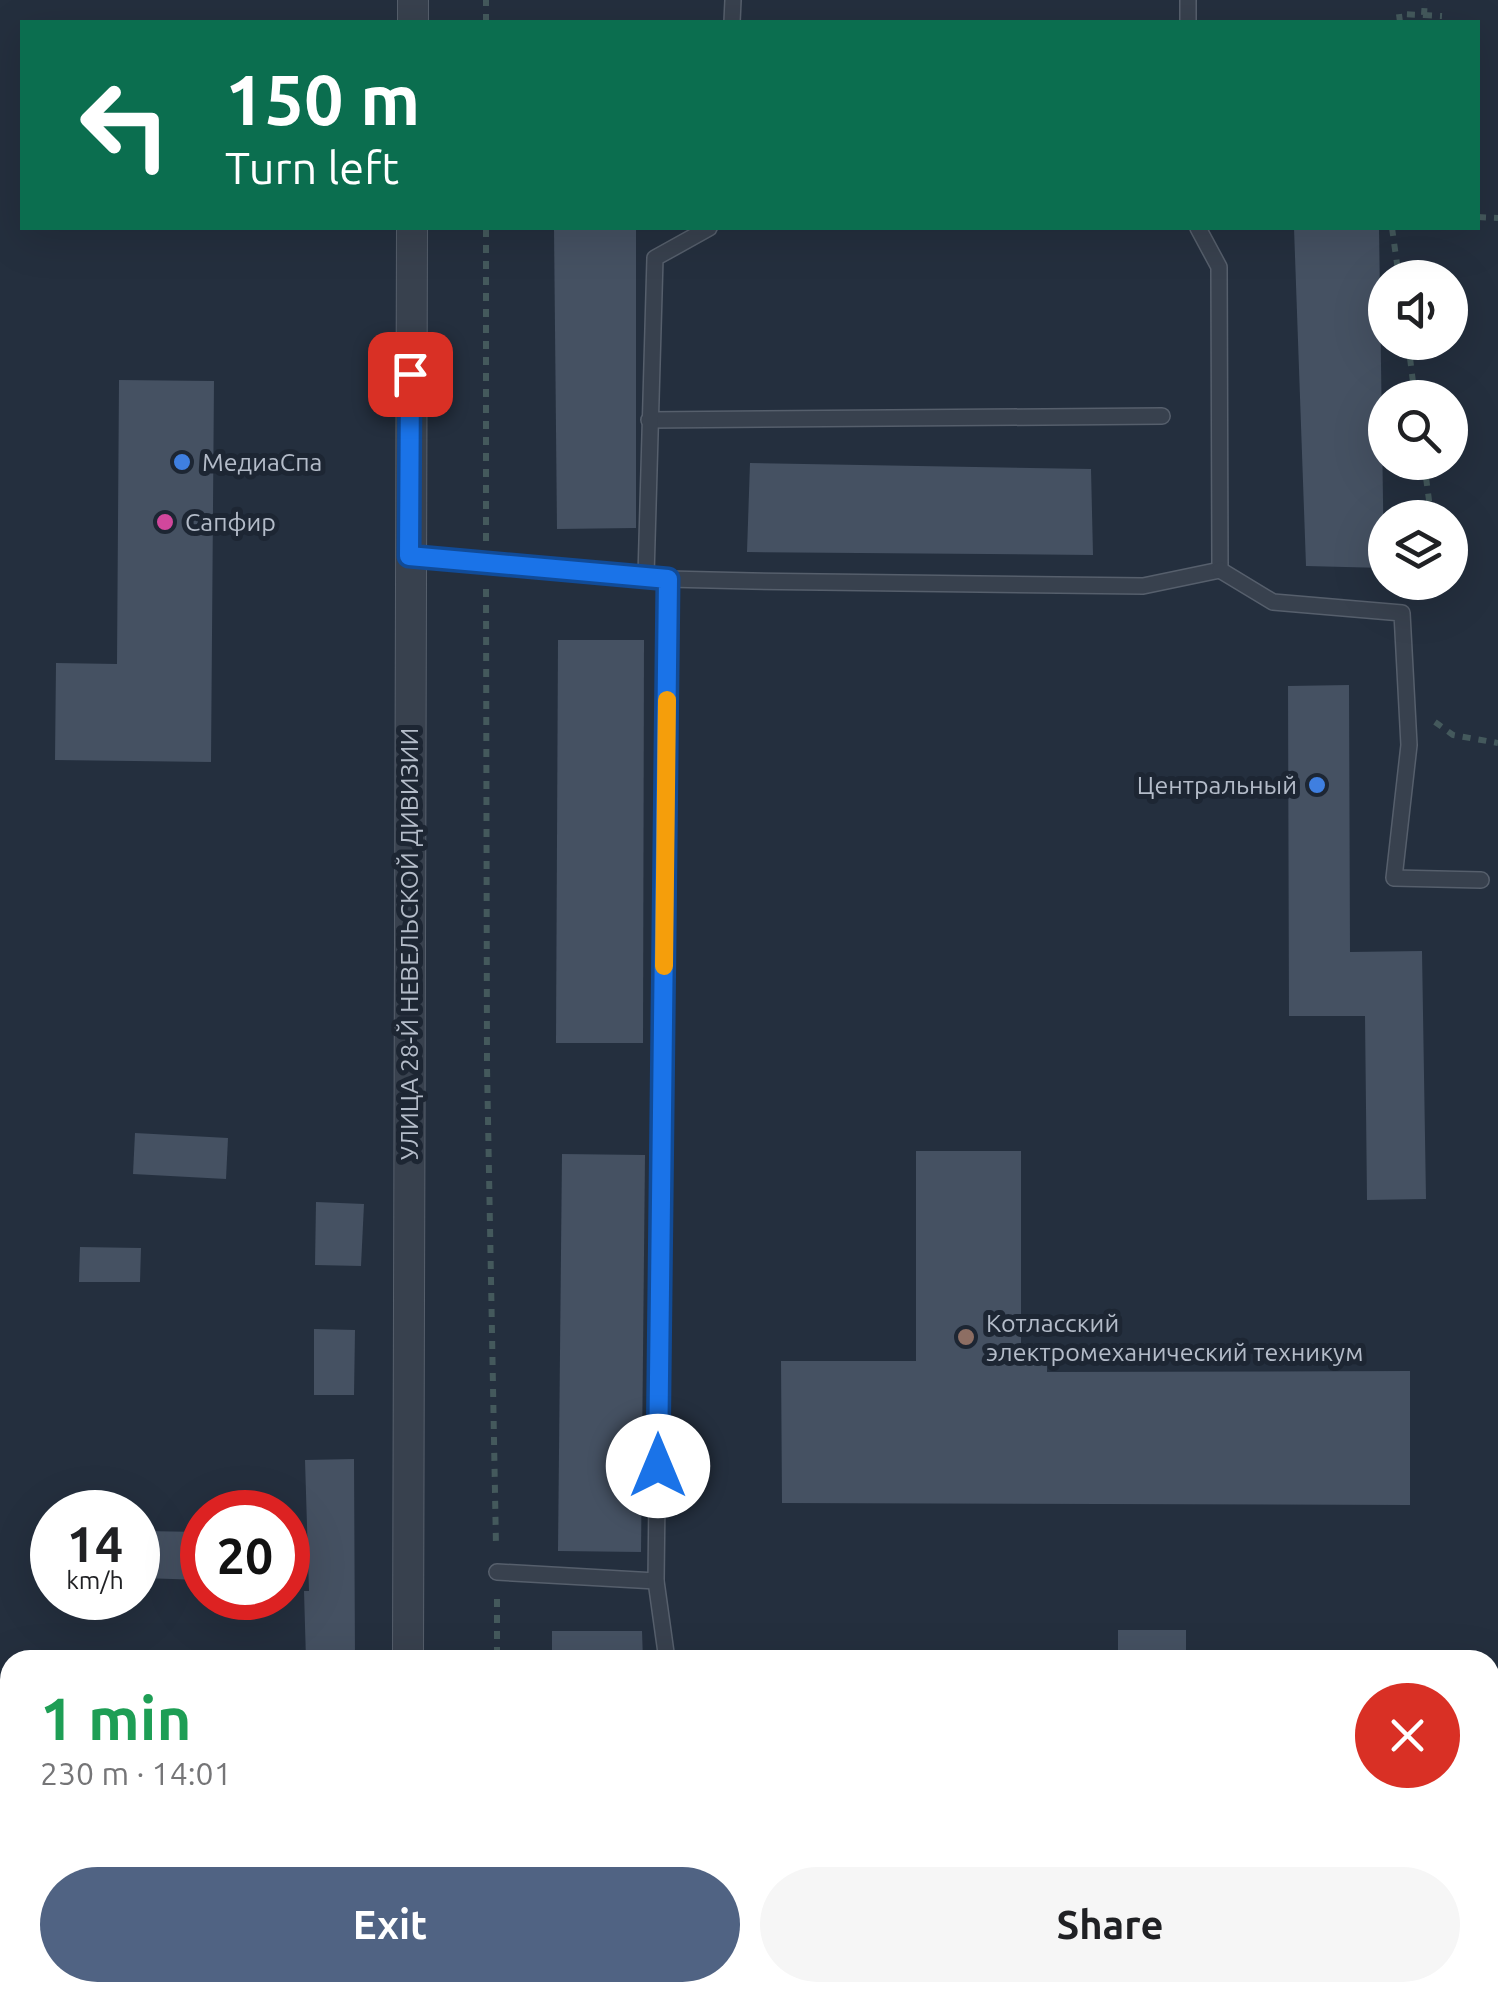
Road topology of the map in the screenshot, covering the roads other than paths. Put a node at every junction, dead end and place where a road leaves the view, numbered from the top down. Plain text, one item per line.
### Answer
1 (412, 230) edge
2 (705, 230) edge
3 (1199, 230) edge
4 (1162, 416) dead end
5 (650, 420) junction
6 (409, 556) junction
7 (1220, 570) junction
8 (646, 576) junction
9 (668, 579) junction
10 (1481, 880) dead end
11 (497, 1572) road end
12 (656, 1581) junction
13 (408, 1650) edge
14 (666, 1650) edge

1 - 6 street, УЛИЦА 28-Й НЕВЕЛЬСКОЙ ДИВИЗИИ
2 - 5 lane
3 - 7 lane
4 - 5 lane
5 - 8 lane
6 - 8 lane
6 - 13 street, УЛИЦА 28-Й НЕВЕЛЬСКОЙ ДИВИЗИИ
7 - 9 lane
7 - 10 lane
8 - 9 lane
9 - 12 lane
11 - 12 lane
12 - 14 lane

